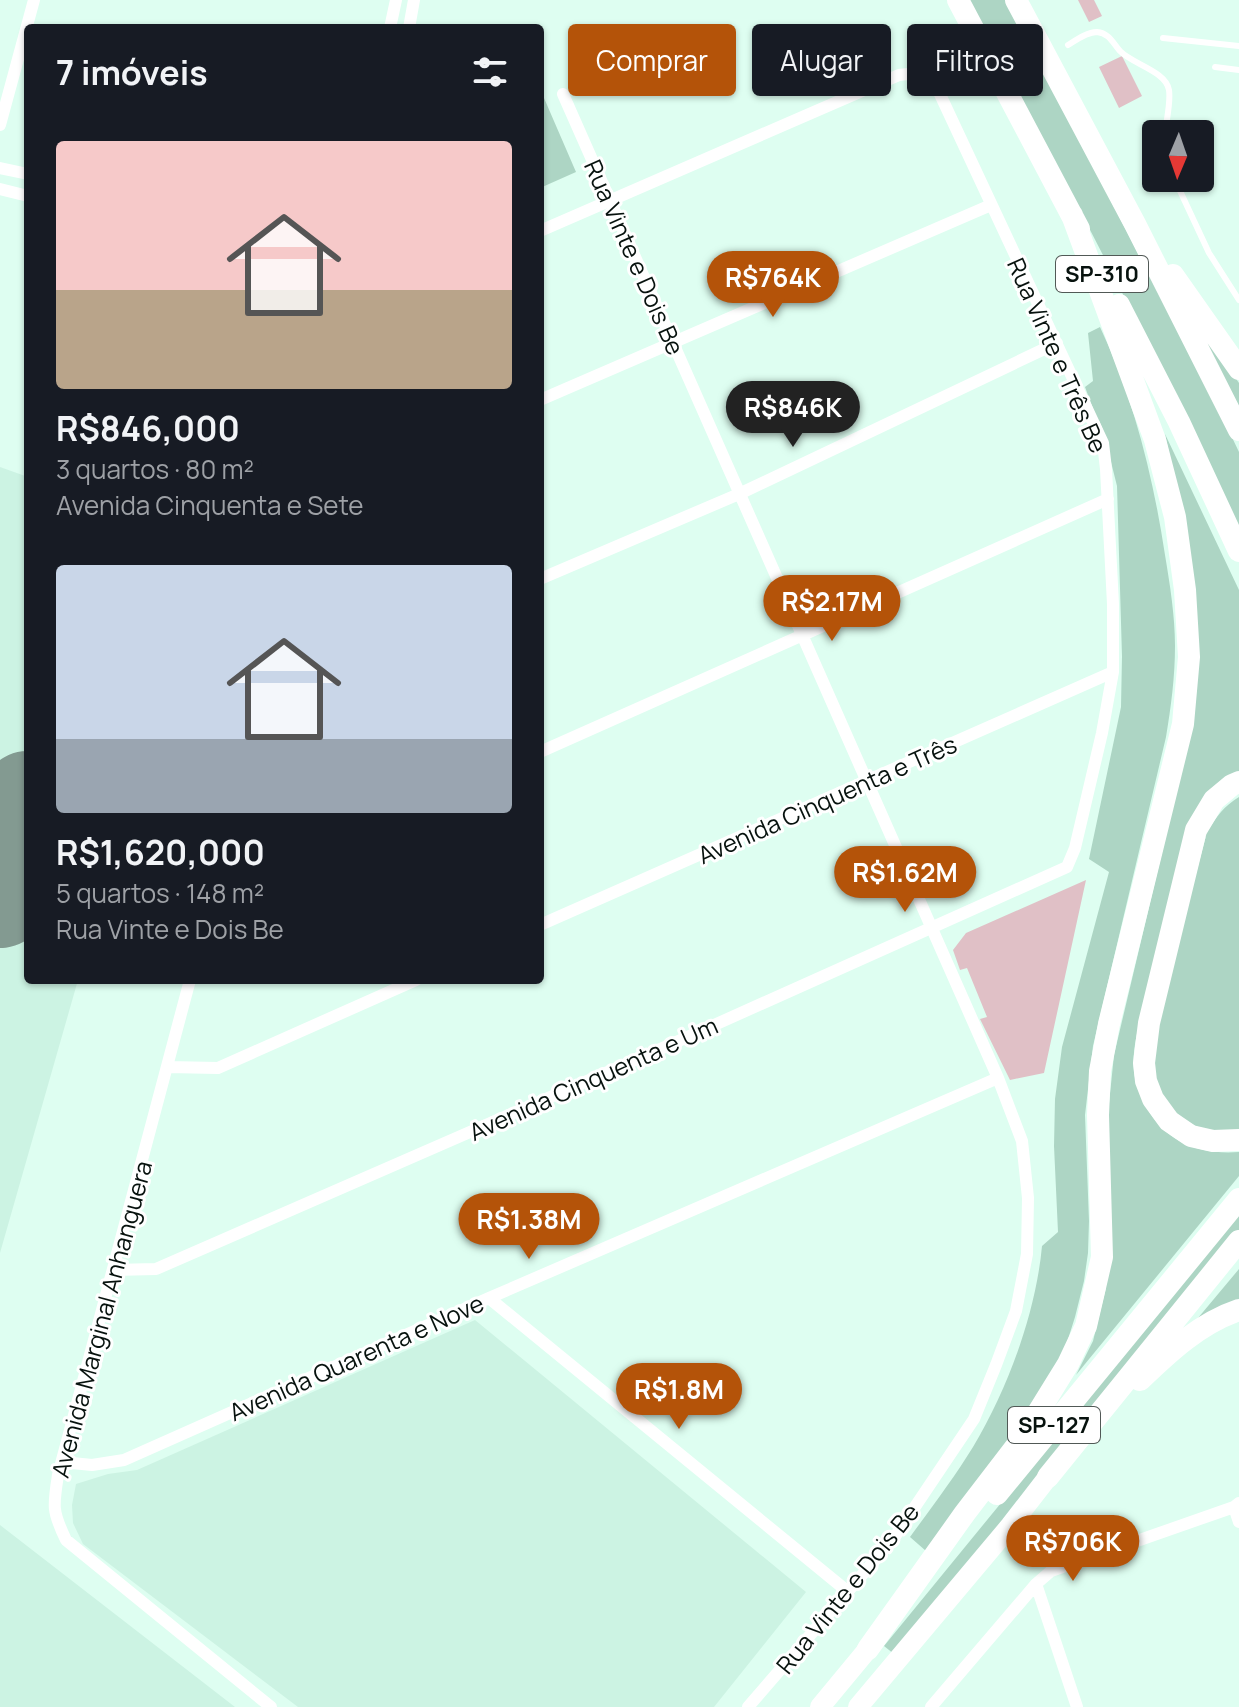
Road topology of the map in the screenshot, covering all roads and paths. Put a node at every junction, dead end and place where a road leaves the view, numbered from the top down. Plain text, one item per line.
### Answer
1 (34, 0) edge
2 (396, 0) edge
3 (414, 0) edge
4 (958, 0) edge
5 (1016, 0) edge
6 (29, 24) edge
7 (391, 24) edge
8 (410, 24) edge
9 (1163, 38) dead end
10 (24, 41) edge
11 (1068, 45) dead end
12 (1239, 46) edge
13 (1215, 67) dead end
14 (1239, 70) edge
15 (563, 94) dead end
16 (1166, 120) edge
17 (0, 125) edge
18 (0, 168) edge
19 (24, 173) edge
20 (0, 189) edge
21 (1181, 192) edge
22 (24, 195) edge
23 (610, 200) junction
24 (991, 205) junction
25 (1072, 215) junction
26 (1135, 224) junction
27 (544, 229) edge
28 (1239, 300) edge
29 (673, 343) junction
30 (1057, 343) junction
31 (1239, 369) edge
32 (544, 398) edge
33 (1239, 430) edge
34 (739, 494) junction
35 (1108, 499) junction
36 (1239, 551) edge
37 (544, 577) edge
38 (802, 636) junction
39 (1113, 672) junction
40 (544, 750) edge
41 (866, 781) junction
42 (1239, 782) edge
43 (1067, 867) joint
44 (544, 923) edge
45 (931, 928) junction
46 (189, 984) edge
47 (407, 984) edge
48 (167, 1067) junction
49 (998, 1078) junction
50 (1239, 1140) edge
51 (1239, 1199) edge
52 (1239, 1241) edge
53 (113, 1270) junction
54 (489, 1298) junction
55 (1239, 1310) edge
56 (62, 1462) junction
57 (1048, 1477) junction
58 (1236, 1505) edge
59 (1239, 1522) edge
60 (1036, 1584) junction
61 (847, 1591) junction
62 (868, 1649) junction
63 (883, 1678) junction
64 (271, 1707) edge
65 (748, 1707) edge
66 (820, 1707) edge
67 (858, 1707) edge
68 (878, 1707) edge
69 (931, 1707) edge
70 (1077, 1707) edge

1 - 6 street
2 - 7 street
3 - 8 street
4 - 25 highway, SP-310
5 - 26 highway, SP-310
9 - 12 lane
10 - 17 street
11 - 16 lane
13 - 14 lane
15 - 23 street, Rua Vinte e Dois Be
18 - 19 street
20 - 22 street
21 - 28 lane
23 - 24 street, Rua Vinte e Três Be
23 - 27 street
23 - 29 street, Rua Vinte e Dois Be
24 - 29 street
24 - 30 street, Rua Vinte e Três Be
25 - 36 highway, SP-310
25 - 62 highway
26 - 31 highway
26 - 33 highway, SP-310
29 - 32 street
29 - 34 street, Rua Vinte e Dois Be
30 - 34 street
30 - 35 street, Rua Vinte e Três Be
34 - 37 street
34 - 38 street, Rua Vinte e Dois Be
35 - 38 street
35 - 39 street, Rua Vinte e Três Be
38 - 40 street
38 - 41 street, Rua Vinte e Dois Be
39 - 41 street, Avenida Cinquenta e Três
39 - 43 street, Rua Vinte e Três Be
41 - 44 street, Avenida Cinquenta e Três
41 - 45 street, Rua Vinte e Dois Be
42 - 50 highway
43 - 45 street, Avenida Cinquenta e Um
45 - 49 street, Rua Vinte e Dois Be
45 - 53 street, Avenida Cinquenta e Um
46 - 48 street, Avenida Marginal Anhanguera
47 - 48 street
48 - 53 street, Avenida Marginal Anhanguera
49 - 54 street, Avenida Quarenta e Nove
49 - 61 street, Rua Vinte e Dois Be
51 - 62 highway, SP-127
52 - 57 highway, SP-127
53 - 56 street, Avenida Marginal Anhanguera
54 - 56 street, Avenida Quarenta e Nove
54 - 61 street
55 - 57 highway
56 - 64 street, Avenida Marginal Anhanguera
57 - 63 main road
58 - 59 street
58 - 60 street
60 - 69 street
60 - 70 street
61 - 65 street, Rua Vinte e Dois Be
62 - 66 main road
63 - 67 main road
63 - 68 main road

